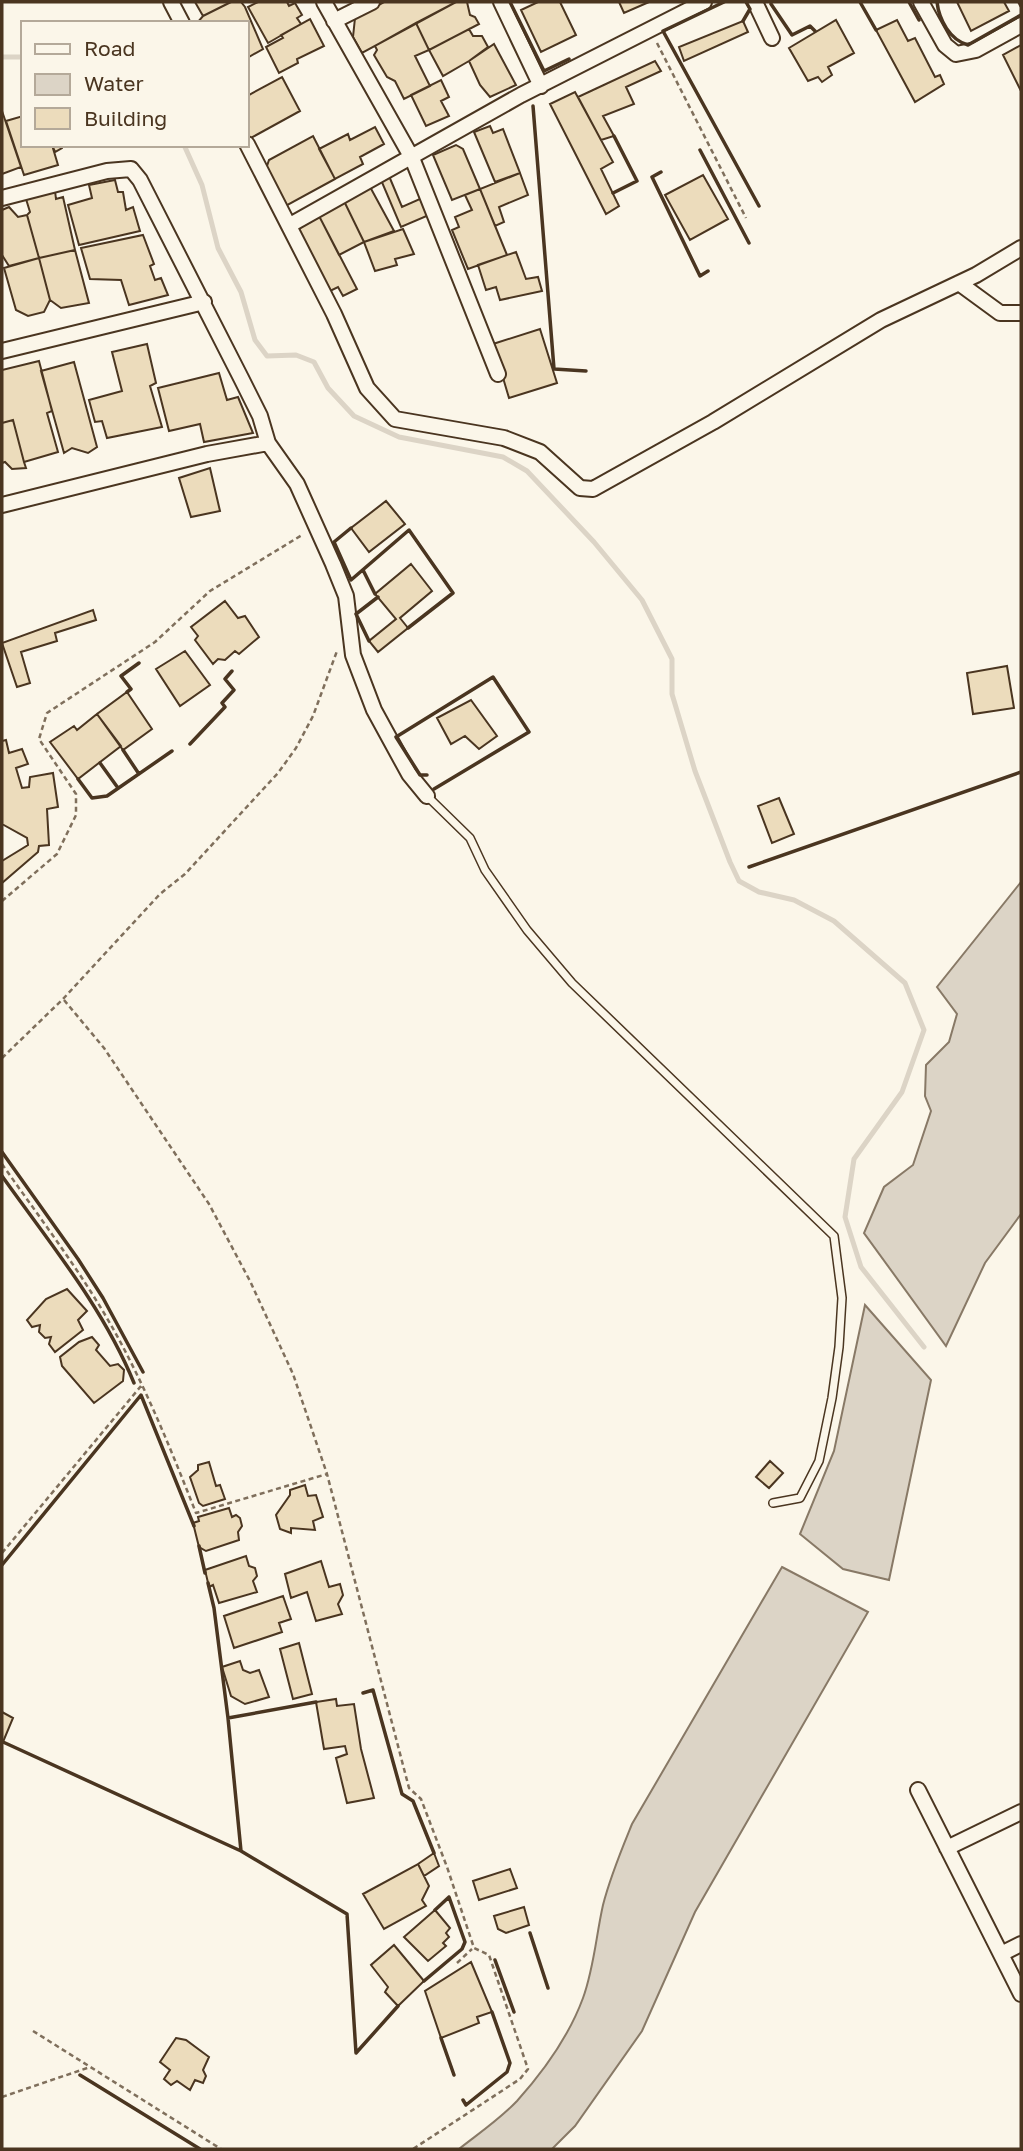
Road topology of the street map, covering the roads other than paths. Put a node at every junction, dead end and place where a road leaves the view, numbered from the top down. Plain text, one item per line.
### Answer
1 (171, 2) edge
2 (324, 2) edge
3 (372, 2) edge
4 (501, 2) edge
5 (704, 2) edge
6 (755, 2) edge
7 (922, 2) edge
8 (182, 21) edge
9 (334, 21) junction
10 (1021, 26) edge
11 (772, 38) dead end
12 (541, 86) junction
13 (248, 146) edge
14 (412, 158) junction
15 (2, 198) edge
16 (290, 225) junction
17 (1021, 248) edge
18 (959, 283) junction
19 (204, 302) junction
20 (1021, 313) edge
21 (2, 351) edge
22 (498, 374) dead end
23 (268, 443) junction
24 (2, 505) edge
25 (427, 796) joint
26 (773, 1503) dead end
27 (918, 1790) dead end
28 (1021, 1812) edge
29 (947, 1848) junction
30 (1021, 1944) edge
31 (1001, 1954) junction
32 (1021, 1994) edge

1 - 8 street
2 - 9 street
3 - 9 street
4 - 12 street
5 - 12 street
6 - 11 street
7 - 10 street
9 - 14 street
12 - 14 street
13 - 16 street
14 - 16 street
14 - 22 street
15 - 19 street
16 - 18 street
17 - 18 street
18 - 20 street
19 - 21 street
19 - 23 street
23 - 24 street
23 - 25 street
25 - 26 lane
27 - 29 street
28 - 29 street
29 - 31 street
30 - 31 street
31 - 32 street

